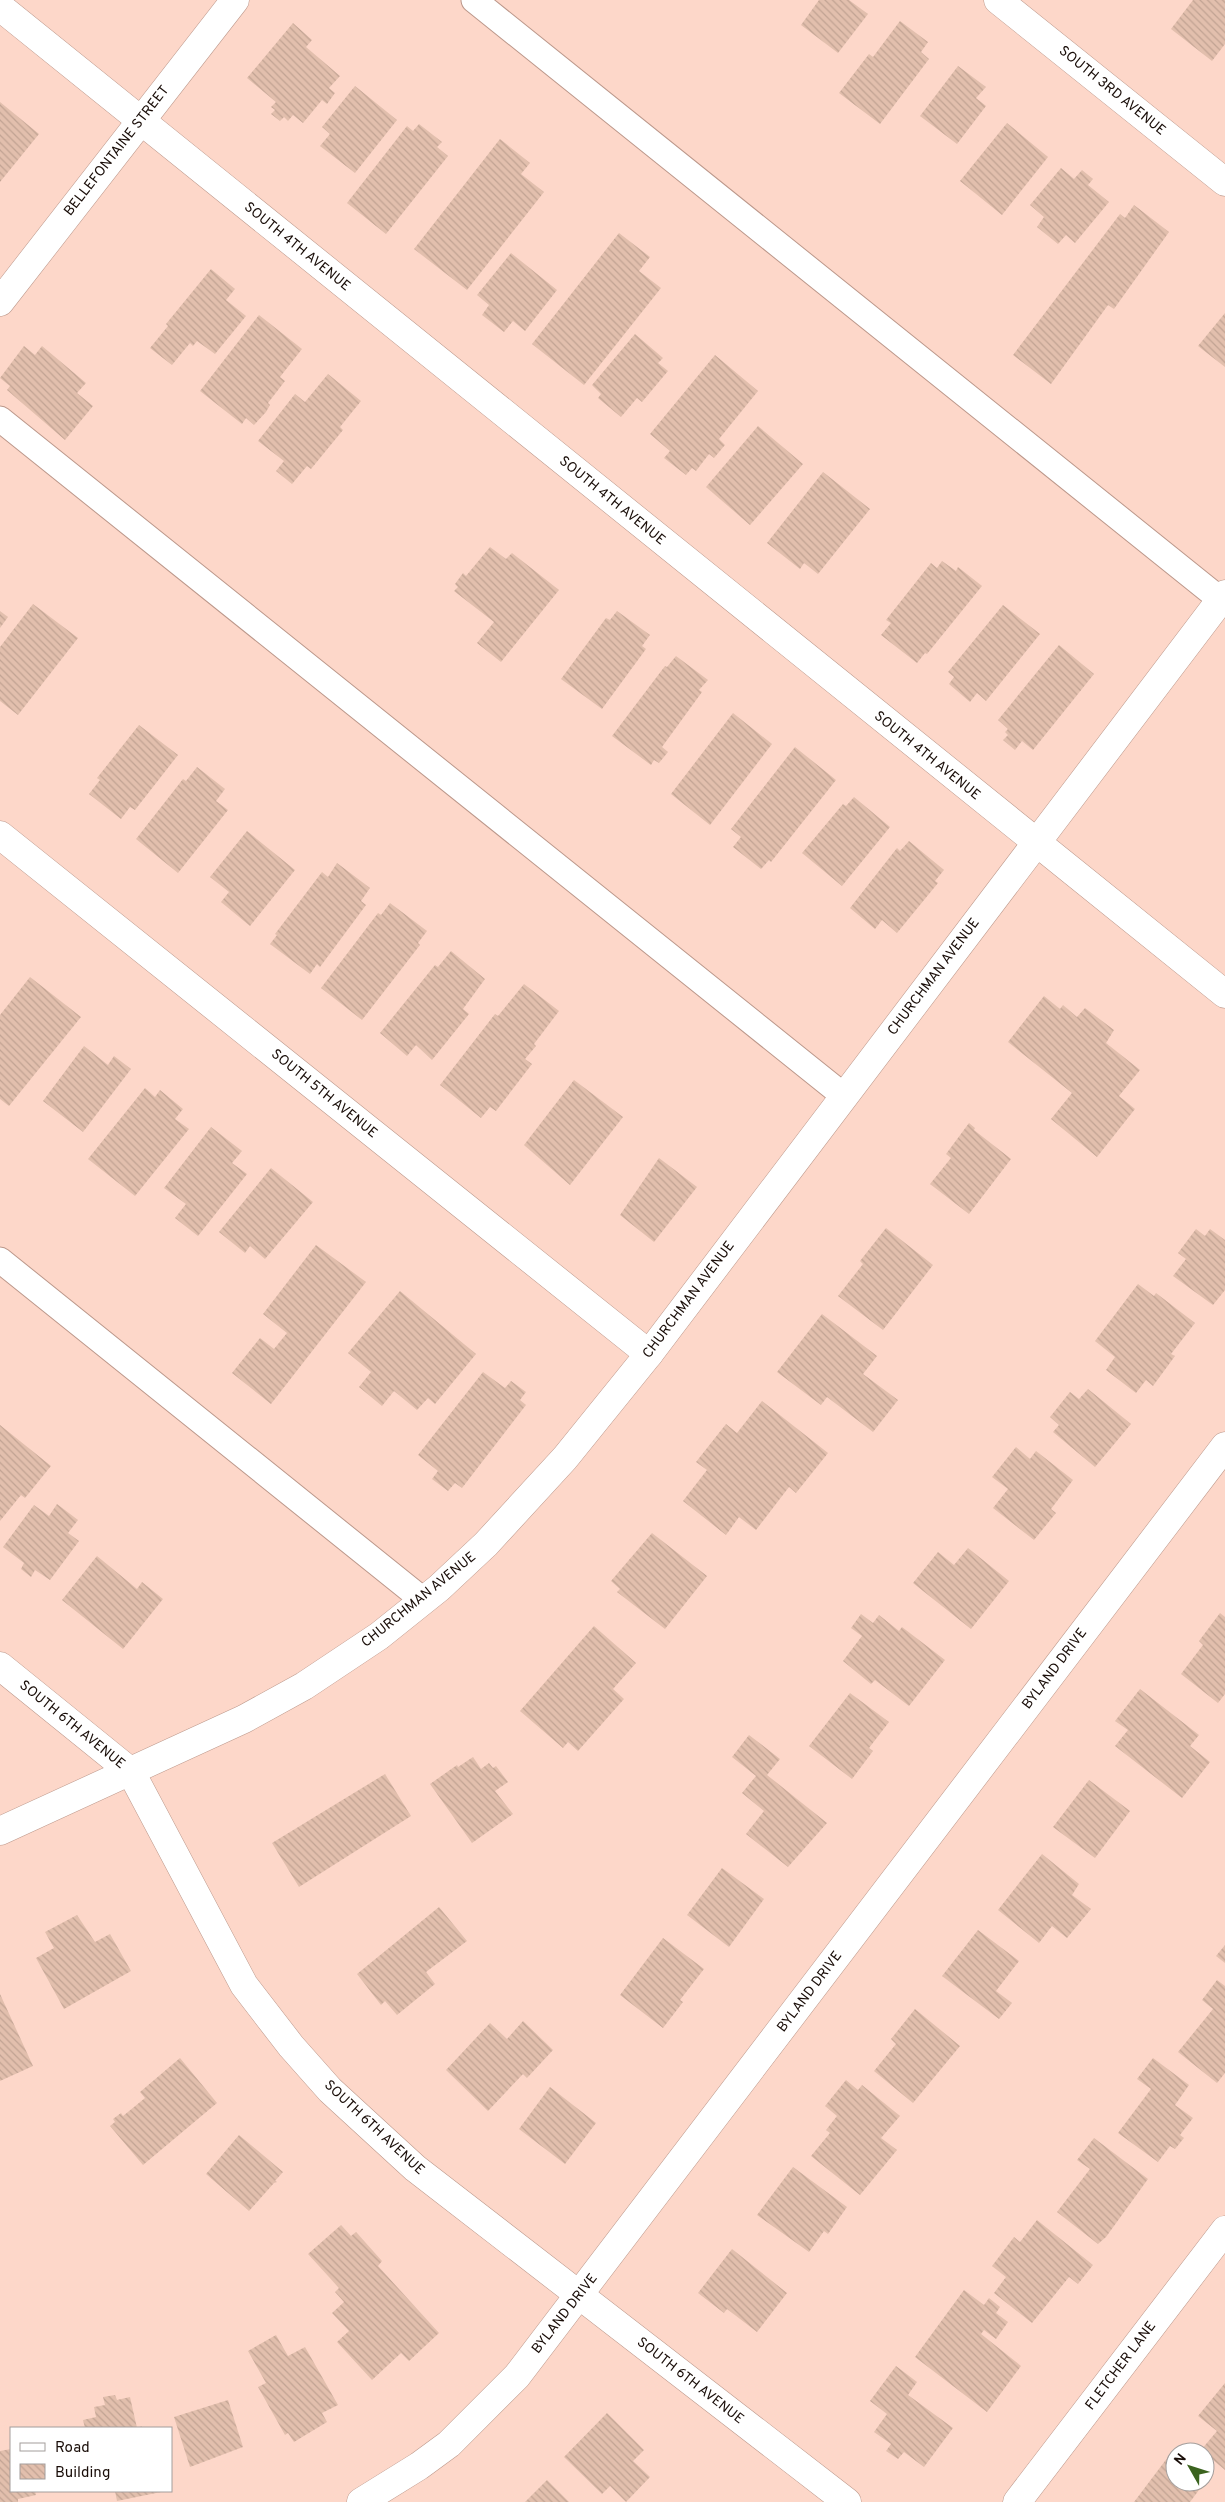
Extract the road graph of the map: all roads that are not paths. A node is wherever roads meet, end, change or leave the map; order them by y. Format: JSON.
{"nodes":[{"id":1,"x":235,"y":0,"type":"edge"},
{"id":2,"x":474,"y":0,"type":"edge"},
{"id":3,"x":998,"y":0,"type":"edge"},
{"id":4,"x":0,"y":7,"type":"edge"},
{"id":5,"x":140,"y":120,"type":"junction"},
{"id":6,"x":1225,"y":182,"type":"edge"},
{"id":7,"x":0,"y":302,"type":"edge"},
{"id":8,"x":0,"y":419,"type":"edge"},
{"id":9,"x":1223,"y":597,"type":"edge"},
{"id":10,"x":0,"y":835,"type":"edge"},
{"id":11,"x":1036,"y":844,"type":"junction"},
{"id":12,"x":1225,"y":994,"type":"edge"},
{"id":13,"x":844,"y":1096,"type":"junction"},
{"id":14,"x":0,"y":1260,"type":"edge"},
{"id":15,"x":648,"y":1354,"type":"junction"},
{"id":16,"x":1225,"y":1446,"type":"edge"},
{"id":17,"x":424,"y":1600,"type":"junction"},
{"id":18,"x":0,"y":1666,"type":"edge"},
{"id":19,"x":130,"y":1772,"type":"junction"},
{"id":20,"x":0,"y":1831,"type":"edge"},
{"id":21,"x":1225,"y":2230,"type":"edge"},
{"id":22,"x":580,"y":2296,"type":"junction"},
{"id":23,"x":360,"y":2502,"type":"edge"},
{"id":24,"x":847,"y":2502,"type":"edge"},
{"id":25,"x":1017,"y":2502,"type":"edge"}],
"edges":[{"from":1,"to":5,"type":"street","name":"BELLEFONTAINE STREET"},
{"from":2,"to":9,"type":"lane"},
{"from":3,"to":6,"type":"street","name":"SOUTH 3RD AVENUE"},
{"from":4,"to":5,"type":"street","name":"SOUTH 4TH AVENUE"},
{"from":5,"to":7,"type":"street","name":"BELLEFONTAINE STREET"},
{"from":5,"to":11,"type":"street","name":"SOUTH 4TH AVENUE"},
{"from":8,"to":13,"type":"lane"},
{"from":9,"to":11,"type":"street","name":"CHURCHMAN AVENUE"},
{"from":10,"to":15,"type":"street","name":"SOUTH 5TH AVENUE"},
{"from":11,"to":12,"type":"street","name":"SOUTH 4TH AVENUE"},
{"from":11,"to":13,"type":"street","name":"CHURCHMAN AVENUE"},
{"from":13,"to":15,"type":"street","name":"CHURCHMAN AVENUE"},
{"from":14,"to":17,"type":"lane"},
{"from":15,"to":17,"type":"street","name":"CHURCHMAN AVENUE"},
{"from":16,"to":22,"type":"street","name":"BYLAND DRIVE"},
{"from":17,"to":19,"type":"street","name":"CHURCHMAN AVENUE"},
{"from":18,"to":19,"type":"street","name":"SOUTH 6TH AVENUE"},
{"from":19,"to":20,"type":"street","name":"CHURCHMAN AVENUE"},
{"from":19,"to":22,"type":"street","name":"SOUTH 6TH AVENUE"},
{"from":21,"to":25,"type":"street","name":"FLETCHER LANE"},
{"from":22,"to":23,"type":"street","name":"BYLAND DRIVE"},
{"from":22,"to":24,"type":"street","name":"SOUTH 6TH AVENUE"}]}
